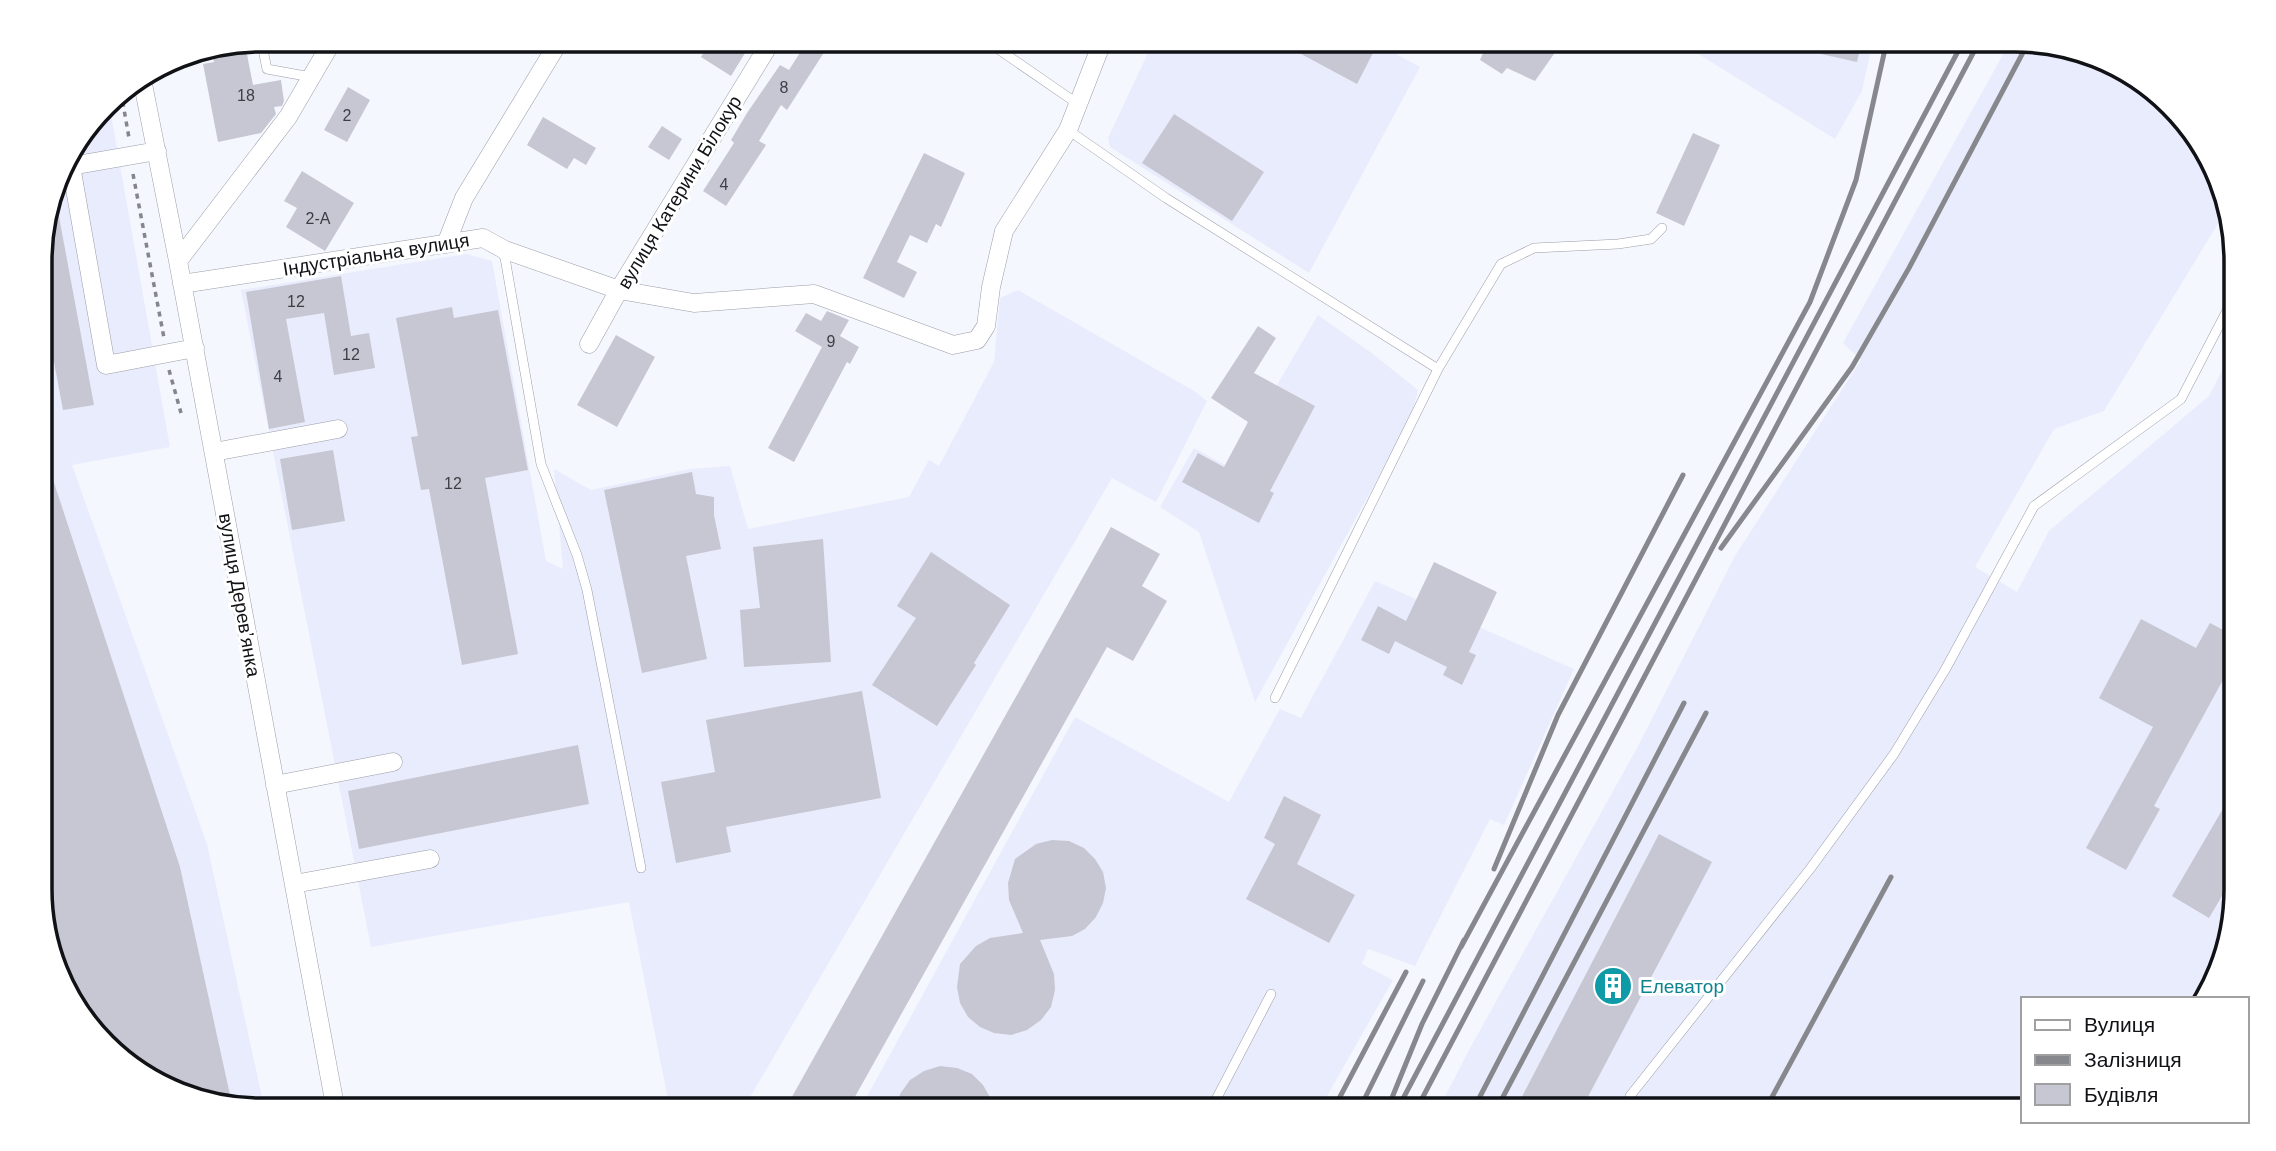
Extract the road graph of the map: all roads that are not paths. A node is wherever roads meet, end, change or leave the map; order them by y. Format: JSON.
{"nodes":[{"id":1,"x":263,"y":52,"type":"edge"},
{"id":2,"x":326,"y":52,"type":"edge"},
{"id":3,"x":554,"y":52,"type":"edge"},
{"id":4,"x":765,"y":52,"type":"edge"},
{"id":5,"x":1002,"y":52,"type":"edge"},
{"id":6,"x":1098,"y":52,"type":"edge"},
{"id":7,"x":311,"y":77,"type":"junction"},
{"id":8,"x":144,"y":89,"type":"edge"},
{"id":9,"x":1078,"y":104,"type":"junction"},
{"id":10,"x":1068,"y":130,"type":"junction"},
{"id":11,"x":157,"y":151,"type":"junction"},
{"id":12,"x":76,"y":165,"type":"edge"},
{"id":13,"x":72,"y":173,"type":"edge"},
{"id":14,"x":1662,"y":228,"type":"dead end"},
{"id":15,"x":446,"y":244,"type":"junction"},
{"id":16,"x":497,"y":246,"type":"junction"},
{"id":17,"x":178,"y":261,"type":"junction"},
{"id":18,"x":182,"y":284,"type":"junction"},
{"id":19,"x":619,"y":290,"type":"junction"},
{"id":20,"x":2224,"y":317,"type":"edge"},
{"id":21,"x":589,"y":344,"type":"dead end"},
{"id":22,"x":195,"y":348,"type":"junction"},
{"id":23,"x":1438,"y":369,"type":"junction"},
{"id":24,"x":338,"y":429,"type":"dead end"},
{"id":25,"x":214,"y":452,"type":"junction"},
{"id":26,"x":1275,"y":698,"type":"dead end"},
{"id":27,"x":393,"y":762,"type":"dead end"},
{"id":28,"x":275,"y":785,"type":"junction"},
{"id":29,"x":430,"y":859,"type":"dead end"},
{"id":30,"x":641,"y":868,"type":"dead end"},
{"id":31,"x":294,"y":884,"type":"junction"},
{"id":32,"x":1271,"y":994,"type":"dead end"},
{"id":33,"x":1630,"y":1097,"type":"dead end"},
{"id":34,"x":334,"y":1098,"type":"edge"},
{"id":35,"x":1217,"y":1098,"type":"edge"}],
"edges":[{"from":1,"to":7,"type":"lane"},
{"from":2,"to":7,"type":"street"},
{"from":3,"to":15,"type":"street"},
{"from":4,"to":19,"type":"street","name":"вулиця Катерини Білокур"},
{"from":5,"to":9,"type":"lane"},
{"from":6,"to":9,"type":"street","name":"Індустріальна вулиця"},
{"from":7,"to":17,"type":"street"},
{"from":8,"to":11,"type":"street","name":"вулиця Деревʼянка"},
{"from":9,"to":10,"type":"street","name":"Індустріальна вулиця"},
{"from":10,"to":19,"type":"street","name":"Індустріальна вулиця"},
{"from":10,"to":23,"type":"lane"},
{"from":11,"to":12,"type":"street"},
{"from":11,"to":17,"type":"street","name":"вулиця Деревʼянка"},
{"from":13,"to":22,"type":"street"},
{"from":14,"to":23,"type":"lane"},
{"from":15,"to":16,"type":"street","name":"Індустріальна вулиця"},
{"from":15,"to":18,"type":"street","name":"Індустріальна вулиця"},
{"from":16,"to":19,"type":"street","name":"Індустріальна вулиця"},
{"from":16,"to":30,"type":"lane"},
{"from":17,"to":18,"type":"street","name":"вулиця Деревʼянка"},
{"from":18,"to":22,"type":"street","name":"вулиця Деревʼянка"},
{"from":19,"to":21,"type":"street","name":"вулиця Катерини Білокур"},
{"from":20,"to":33,"type":"lane"},
{"from":22,"to":25,"type":"street","name":"вулиця Деревʼянка"},
{"from":23,"to":26,"type":"lane"},
{"from":24,"to":25,"type":"street"},
{"from":25,"to":28,"type":"street","name":"вулиця Деревʼянка"},
{"from":27,"to":28,"type":"street"},
{"from":28,"to":31,"type":"street","name":"вулиця Деревʼянка"},
{"from":29,"to":31,"type":"street"},
{"from":31,"to":34,"type":"street","name":"вулиця Деревʼянка"},
{"from":32,"to":35,"type":"lane"}]}
